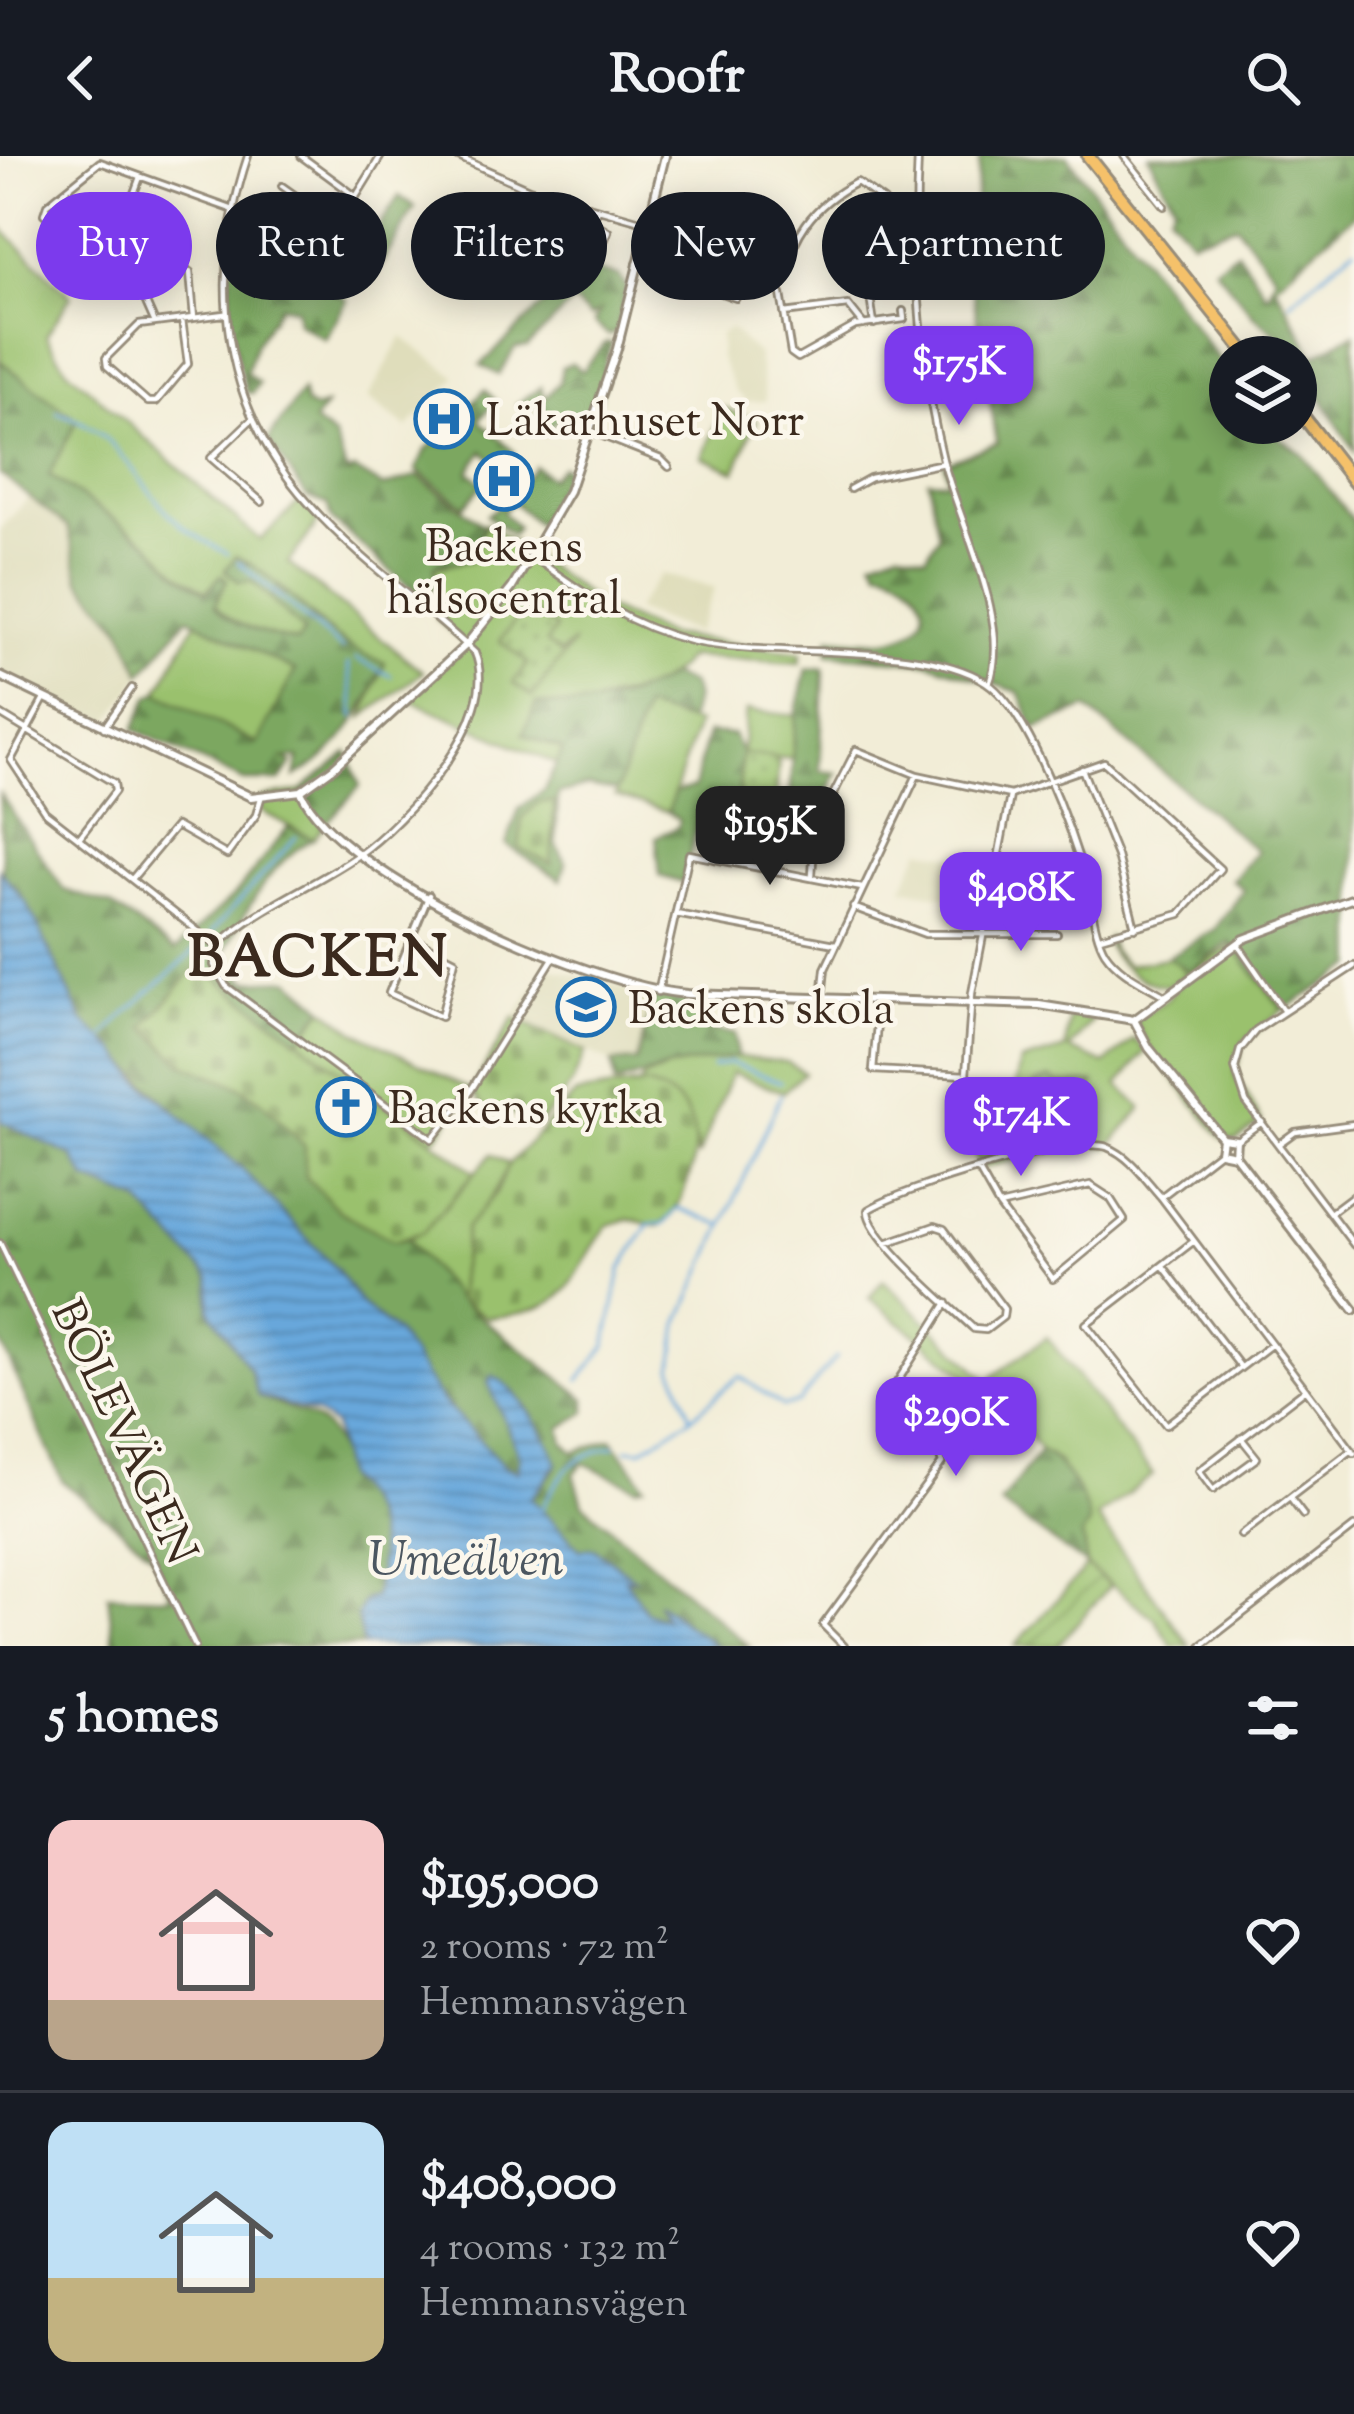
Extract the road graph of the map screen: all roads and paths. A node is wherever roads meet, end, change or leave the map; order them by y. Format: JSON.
{"nodes":[{"id":1,"x":248,"y":156,"type":"edge"},
{"id":2,"x":301,"y":156,"type":"edge"},
{"id":3,"x":381,"y":156,"type":"edge"},
{"id":4,"x":456,"y":156,"type":"edge"},
{"id":5,"x":665,"y":156,"type":"edge"},
{"id":6,"x":918,"y":156,"type":"edge"},
{"id":7,"x":1092,"y":156,"type":"edge"},
{"id":8,"x":1124,"y":156,"type":"edge"},
{"id":9,"x":140,"y":177,"type":"junction"},
{"id":10,"x":282,"y":187,"type":"dead end"},
{"id":11,"x":236,"y":192,"type":"edge"},
{"id":12,"x":289,"y":192,"type":"edge"},
{"id":13,"x":350,"y":192,"type":"edge"},
{"id":14,"x":356,"y":192,"type":"edge"},
{"id":15,"x":542,"y":192,"type":"edge"},
{"id":16,"x":654,"y":192,"type":"edge"},
{"id":17,"x":840,"y":192,"type":"edge"},
{"id":18,"x":871,"y":192,"type":"edge"},
{"id":19,"x":216,"y":204,"type":"edge"},
{"id":20,"x":822,"y":205,"type":"edge"},
{"id":21,"x":1164,"y":206,"type":"dead end"},
{"id":22,"x":593,"y":222,"type":"joint"},
{"id":23,"x":631,"y":287,"type":"edge"},
{"id":24,"x":192,"y":295,"type":"edge"},
{"id":25,"x":145,"y":300,"type":"edge"},
{"id":26,"x":225,"y":300,"type":"edge"},
{"id":27,"x":871,"y":300,"type":"edge"},
{"id":28,"x":903,"y":311,"type":"dead end"},
{"id":29,"x":784,"y":313,"type":"junction"},
{"id":30,"x":224,"y":314,"type":"junction"},
{"id":31,"x":194,"y":318,"type":"junction"},
{"id":32,"x":182,"y":320,"type":"junction"},
{"id":33,"x":155,"y":323,"type":"junction"},
{"id":34,"x":874,"y":323,"type":"junction"},
{"id":35,"x":863,"y":325,"type":"junction"},
{"id":36,"x":1235,"y":336,"type":"edge"},
{"id":37,"x":253,"y":419,"type":"junction"},
{"id":38,"x":593,"y":432,"type":"junction"},
{"id":39,"x":1317,"y":434,"type":"edge"},
{"id":40,"x":1316,"y":444,"type":"edge"},
{"id":41,"x":944,"y":463,"type":"junction"},
{"id":42,"x":669,"y":467,"type":"dead end"},
{"id":43,"x":1354,"y":482,"type":"edge"},
{"id":44,"x":850,"y":490,"type":"dead end"},
{"id":45,"x":1354,"y":492,"type":"edge"},
{"id":46,"x":262,"y":502,"type":"dead end"},
{"id":47,"x":532,"y":556,"type":"junction"},
{"id":48,"x":466,"y":645,"type":"junction"},
{"id":49,"x":0,"y":676,"type":"edge"},
{"id":50,"x":989,"y":684,"type":"junction"},
{"id":51,"x":132,"y":688,"type":"dead end"},
{"id":52,"x":44,"y":699,"type":"junction"},
{"id":53,"x":0,"y":714,"type":"edge"},
{"id":54,"x":104,"y":728,"type":"junction"},
{"id":55,"x":26,"y":730,"type":"junction"},
{"id":56,"x":1082,"y":769,"type":"junction"},
{"id":57,"x":917,"y":775,"type":"junction"},
{"id":58,"x":1047,"y":782,"type":"junction"},
{"id":59,"x":301,"y":791,"type":"junction"},
{"id":60,"x":1010,"y":795,"type":"junction"},
{"id":61,"x":261,"y":798,"type":"junction"},
{"id":62,"x":79,"y":838,"type":"junction"},
{"id":63,"x":360,"y":854,"type":"junction"},
{"id":64,"x":812,"y":875,"type":"junction"},
{"id":65,"x":132,"y":879,"type":"junction"},
{"id":66,"x":862,"y":888,"type":"junction"},
{"id":67,"x":429,"y":895,"type":"junction"},
{"id":68,"x":1354,"y":898,"type":"edge"},
{"id":69,"x":854,"y":907,"type":"junction"},
{"id":70,"x":676,"y":914,"type":"junction"},
{"id":71,"x":1136,"y":928,"type":"junction"},
{"id":72,"x":984,"y":934,"type":"junction"},
{"id":73,"x":1057,"y":934,"type":"dead end"},
{"id":74,"x":1100,"y":937,"type":"junction"},
{"id":75,"x":412,"y":938,"type":"junction"},
{"id":76,"x":1237,"y":943,"type":"junction"},
{"id":77,"x":836,"y":944,"type":"junction"},
{"id":78,"x":217,"y":946,"type":"junction"},
{"id":79,"x":552,"y":960,"type":"junction"},
{"id":80,"x":1354,"y":966,"type":"edge"},
{"id":81,"x":658,"y":992,"type":"junction"},
{"id":82,"x":822,"y":998,"type":"junction"},
{"id":83,"x":1168,"y":998,"type":"junction"},
{"id":84,"x":879,"y":1001,"type":"junction"},
{"id":85,"x":971,"y":1003,"type":"junction"},
{"id":86,"x":1283,"y":1010,"type":"junction"},
{"id":87,"x":1134,"y":1020,"type":"junction"},
{"id":88,"x":1262,"y":1122,"type":"junction"},
{"id":89,"x":1354,"y":1124,"type":"edge"},
{"id":90,"x":1222,"y":1138,"type":"junction"},
{"id":91,"x":1237,"y":1140,"type":"junction"},
{"id":92,"x":1279,"y":1144,"type":"junction"},
{"id":93,"x":1220,"y":1152,"type":"junction"},
{"id":94,"x":1234,"y":1155,"type":"junction"},
{"id":95,"x":978,"y":1169,"type":"junction"},
{"id":96,"x":1354,"y":1195,"type":"edge"},
{"id":97,"x":1161,"y":1197,"type":"junction"},
{"id":98,"x":999,"y":1207,"type":"junction"},
{"id":99,"x":1330,"y":1213,"type":"junction"},
{"id":100,"x":1194,"y":1241,"type":"junction"},
{"id":101,"x":0,"y":1243,"type":"edge"},
{"id":102,"x":886,"y":1243,"type":"junction"},
{"id":103,"x":1354,"y":1245,"type":"edge"},
{"id":104,"x":1163,"y":1266,"type":"junction"},
{"id":105,"x":947,"y":1303,"type":"junction"},
{"id":106,"x":1354,"y":1310,"type":"edge"},
{"id":107,"x":1272,"y":1344,"type":"junction"},
{"id":108,"x":1241,"y":1368,"type":"junction"},
{"id":109,"x":1306,"y":1389,"type":"junction"},
{"id":110,"x":1241,"y":1438,"type":"junction"},
{"id":111,"x":1353,"y":1452,"type":"edge"},
{"id":112,"x":1290,"y":1498,"type":"junction"},
{"id":113,"x":1303,"y":1515,"type":"dead end"},
{"id":114,"x":1354,"y":1527,"type":"edge"},
{"id":115,"x":1241,"y":1535,"type":"dead end"},
{"id":116,"x":195,"y":1646,"type":"edge"},
{"id":117,"x":844,"y":1646,"type":"edge"},
{"id":118,"x":1201,"y":1646,"type":"edge"}],
"edges":[{"from":1,"to":11,"type":"street"},
{"from":2,"to":13,"type":"street"},
{"from":3,"to":14,"type":"street"},
{"from":4,"to":15,"type":"street"},
{"from":5,"to":16,"type":"street"},
{"from":6,"to":41,"type":"street"},
{"from":7,"to":36,"type":"highway"},
{"from":8,"to":21,"type":"street"},
{"from":9,"to":9,"type":"street"},
{"from":9,"to":19,"type":"street"},
{"from":10,"to":12,"type":"street"},
{"from":17,"to":18,"type":"street"},
{"from":20,"to":29,"type":"street"},
{"from":22,"to":22,"type":"street"},
{"from":23,"to":38,"type":"street"},
{"from":24,"to":31,"type":"street"},
{"from":25,"to":33,"type":"street"},
{"from":26,"to":30,"type":"street"},
{"from":27,"to":34,"type":"street"},
{"from":28,"to":34,"type":"street"},
{"from":29,"to":35,"type":"street"},
{"from":29,"to":35,"type":"street"},
{"from":30,"to":31,"type":"street"},
{"from":30,"to":37,"type":"street"},
{"from":31,"to":32,"type":"street"},
{"from":32,"to":33,"type":"street"},
{"from":32,"to":33,"type":"street"},
{"from":34,"to":35,"type":"street"},
{"from":37,"to":46,"type":"street"},
{"from":37,"to":48,"type":"street"},
{"from":38,"to":42,"type":"street"},
{"from":38,"to":47,"type":"street"},
{"from":39,"to":43,"type":"highway"},
{"from":40,"to":45,"type":"highway"},
{"from":41,"to":44,"type":"street"},
{"from":41,"to":50,"type":"street"},
{"from":47,"to":48,"type":"street"},
{"from":47,"to":50,"type":"street"},
{"from":48,"to":59,"type":"street"},
{"from":48,"to":63,"type":"street"},
{"from":49,"to":52,"type":"street"},
{"from":50,"to":58,"type":"street"},
{"from":51,"to":54,"type":"street"},
{"from":52,"to":54,"type":"street"},
{"from":52,"to":55,"type":"street"},
{"from":53,"to":55,"type":"street"},
{"from":54,"to":61,"type":"street"},
{"from":55,"to":62,"type":"street"},
{"from":55,"to":62,"type":"street"},
{"from":56,"to":58,"type":"street"},
{"from":56,"to":71,"type":"street"},
{"from":56,"to":71,"type":"street"},
{"from":57,"to":60,"type":"street"},
{"from":57,"to":64,"type":"street"},
{"from":57,"to":66,"type":"street"},
{"from":58,"to":60,"type":"street"},
{"from":58,"to":74,"type":"street"},
{"from":59,"to":61,"type":"street"},
{"from":59,"to":63,"type":"street"},
{"from":60,"to":72,"type":"street"},
{"from":61,"to":65,"type":"street"},
{"from":62,"to":65,"type":"street"},
{"from":63,"to":67,"type":"street"},
{"from":63,"to":78,"type":"street"},
{"from":64,"to":66,"type":"street"},
{"from":64,"to":70,"type":"street"},
{"from":65,"to":78,"type":"street"},
{"from":66,"to":69,"type":"street"},
{"from":67,"to":75,"type":"street"},
{"from":67,"to":79,"type":"street"},
{"from":68,"to":76,"type":"street"},
{"from":69,"to":72,"type":"street"},
{"from":69,"to":77,"type":"street"},
{"from":70,"to":77,"type":"street"},
{"from":70,"to":81,"type":"street"},
{"from":71,"to":74,"type":"street"},
{"from":72,"to":73,"type":"street"},
{"from":72,"to":85,"type":"street"},
{"from":74,"to":83,"type":"street"},
{"from":75,"to":75,"type":"street"},
{"from":76,"to":83,"type":"street"},
{"from":76,"to":86,"type":"street"},
{"from":77,"to":82,"type":"street"},
{"from":78,"to":79,"type":"street"},
{"from":79,"to":81,"type":"street"},
{"from":80,"to":86,"type":"street"},
{"from":81,"to":82,"type":"street"},
{"from":82,"to":84,"type":"street"},
{"from":83,"to":87,"type":"street"},
{"from":84,"to":85,"type":"street"},
{"from":84,"to":85,"type":"street"},
{"from":85,"to":87,"type":"street"},
{"from":86,"to":88,"type":"street"},
{"from":87,"to":90,"type":"street"},
{"from":88,"to":91,"type":"street"},
{"from":88,"to":92,"type":"street"},
{"from":89,"to":92,"type":"street"},
{"from":90,"to":91,"type":"street"},
{"from":90,"to":93,"type":"street"},
{"from":91,"to":94,"type":"street"},
{"from":92,"to":99,"type":"street"},
{"from":93,"to":94,"type":"street"},
{"from":93,"to":97,"type":"street"},
{"from":94,"to":106,"type":"street"},
{"from":95,"to":97,"type":"street"},
{"from":95,"to":98,"type":"street"},
{"from":95,"to":102,"type":"street"},
{"from":96,"to":99,"type":"street"},
{"from":97,"to":100,"type":"street"},
{"from":98,"to":98,"type":"street"},
{"from":99,"to":103,"type":"street"},
{"from":100,"to":104,"type":"street"},
{"from":100,"to":107,"type":"street"},
{"from":101,"to":116,"type":"street","name":"BÖLEVÄGEN"},
{"from":102,"to":105,"type":"street"},
{"from":102,"to":105,"type":"street"},
{"from":104,"to":108,"type":"street"},
{"from":104,"to":108,"type":"street"},
{"from":105,"to":117,"type":"street"},
{"from":107,"to":108,"type":"street"},
{"from":107,"to":109,"type":"street"},
{"from":109,"to":110,"type":"street"},
{"from":109,"to":111,"type":"street"},
{"from":110,"to":110,"type":"street"},
{"from":111,"to":112,"type":"street"},
{"from":112,"to":113,"type":"street"},
{"from":112,"to":115,"type":"street"},
{"from":114,"to":118,"type":"street"}]}
